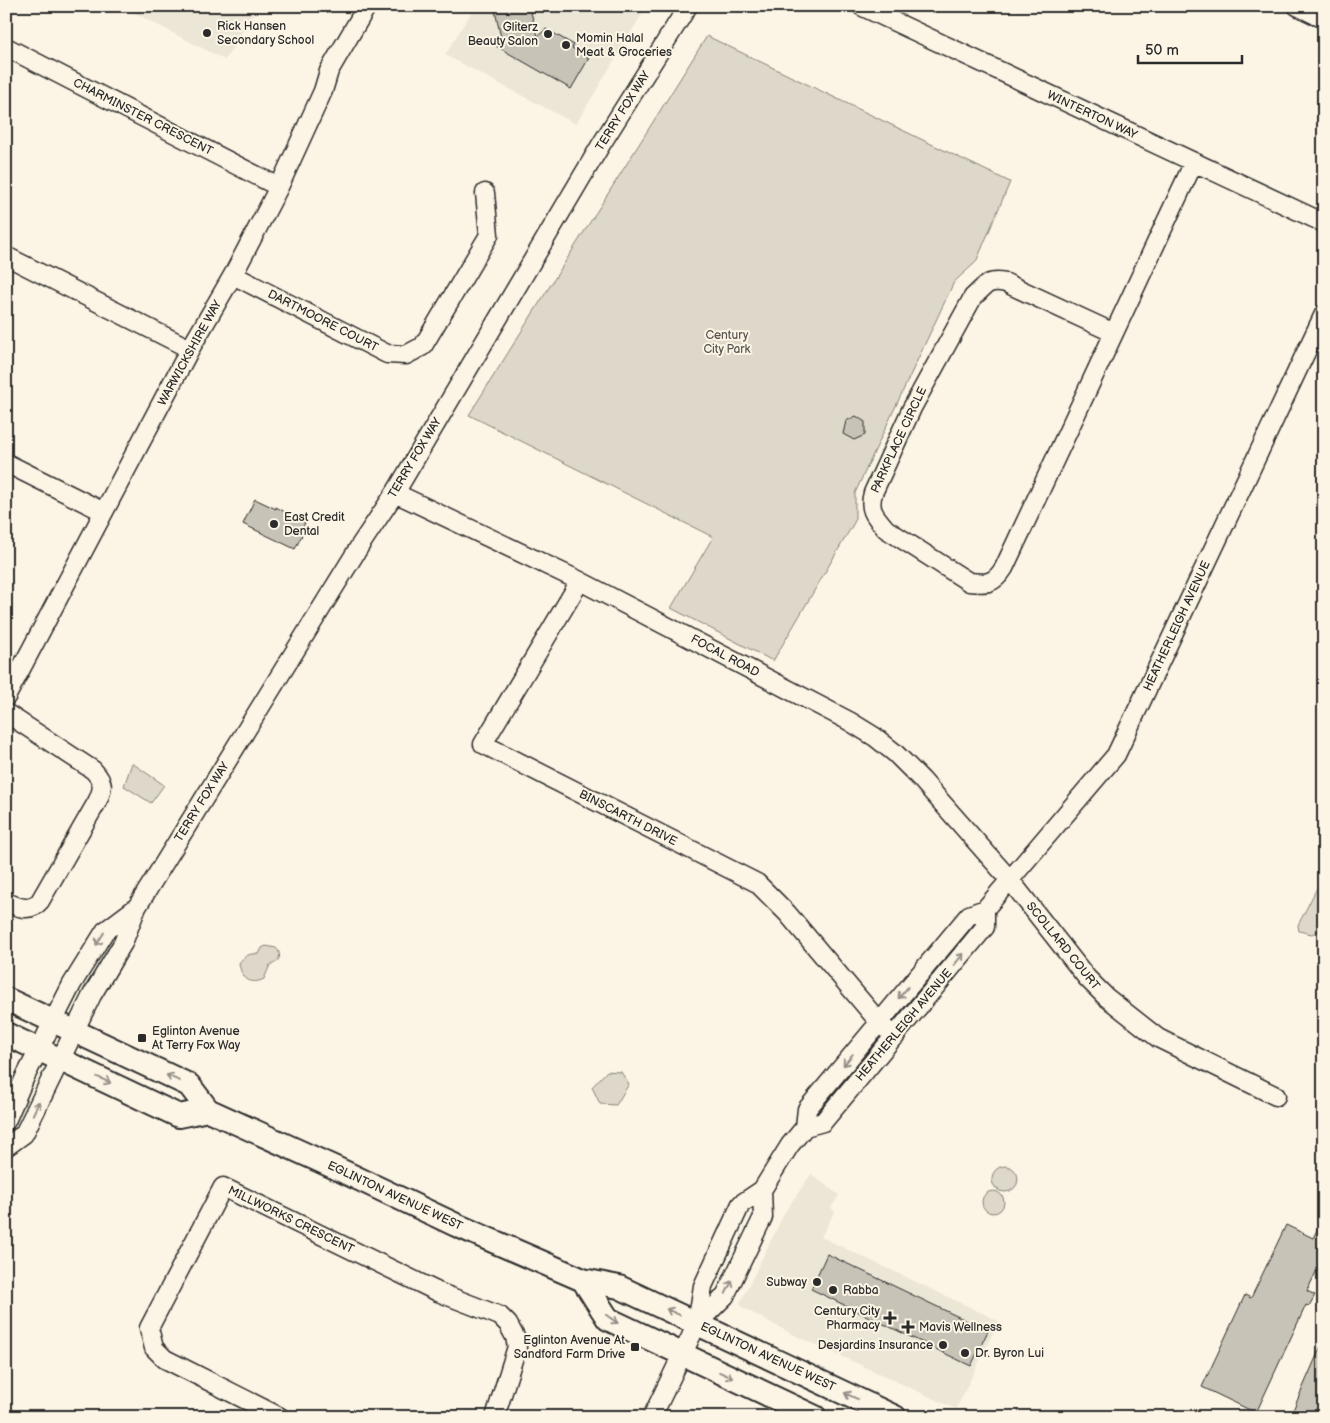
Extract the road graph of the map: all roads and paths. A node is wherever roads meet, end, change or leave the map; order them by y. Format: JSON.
{"nodes":[{"id":1,"x":367,"y":6,"type":"edge"},
{"id":2,"x":688,"y":6,"type":"edge"},
{"id":3,"x":861,"y":6,"type":"edge"},
{"id":4,"x":1297,"y":6,"type":"edge"},
{"id":5,"x":1324,"y":18,"type":"edge"},
{"id":6,"x":6,"y":47,"type":"edge"},
{"id":7,"x":1194,"y":162,"type":"junction"},
{"id":8,"x":279,"y":187,"type":"junction"},
{"id":9,"x":485,"y":193,"type":"dead end"},
{"id":10,"x":1324,"y":223,"type":"edge"},
{"id":11,"x":6,"y":256,"type":"edge"},
{"id":12,"x":233,"y":275,"type":"junction"},
{"id":13,"x":1324,"y":314,"type":"edge"},
{"id":14,"x":1114,"y":333,"type":"junction"},
{"id":15,"x":190,"y":349,"type":"junction"},
{"id":16,"x":6,"y":464,"type":"edge"},
{"id":17,"x":395,"y":493,"type":"junction"},
{"id":18,"x":104,"y":512,"type":"junction"},
{"id":19,"x":580,"y":581,"type":"junction"},
{"id":20,"x":6,"y":697,"type":"edge"},
{"id":21,"x":6,"y":713,"type":"edge"},
{"id":22,"x":1010,"y":880,"type":"junction"},
{"id":23,"x":6,"y":902,"type":"edge"},
{"id":24,"x":137,"y":907,"type":"junction"},
{"id":25,"x":985,"y":910,"type":"junction"},
{"id":26,"x":6,"y":1000,"type":"edge"},
{"id":27,"x":53,"y":1022,"type":"junction"},
{"id":28,"x":879,"y":1022,"type":"junction"},
{"id":29,"x":74,"y":1031,"type":"junction"},
{"id":30,"x":6,"y":1034,"type":"edge"},
{"id":31,"x":895,"y":1037,"type":"junction"},
{"id":32,"x":39,"y":1049,"type":"junction"},
{"id":33,"x":60,"y":1059,"type":"junction"},
{"id":34,"x":1276,"y":1096,"type":"dead end"},
{"id":35,"x":208,"y":1110,"type":"junction"},
{"id":36,"x":6,"y":1121,"type":"edge"},
{"id":37,"x":805,"y":1126,"type":"junction"},
{"id":38,"x":7,"y":1144,"type":"edge"},
{"id":39,"x":762,"y":1190,"type":"junction"},
{"id":40,"x":583,"y":1280,"type":"junction"},
{"id":41,"x":697,"y":1324,"type":"junction"},
{"id":42,"x":682,"y":1354,"type":"junction"},
{"id":43,"x":280,"y":1417,"type":"edge"},
{"id":44,"x":495,"y":1417,"type":"edge"},
{"id":45,"x":652,"y":1417,"type":"edge"},
{"id":46,"x":815,"y":1417,"type":"edge"},
{"id":47,"x":896,"y":1417,"type":"edge"}],
"edges":[{"from":1,"to":8,"type":"street","name":"WARWICKSHIRE WAY"},
{"from":2,"to":17,"type":"street","name":"TERRY FOX WAY"},
{"from":3,"to":7,"type":"street","name":"WINTERTON WAY"},
{"from":4,"to":5,"type":"street"},
{"from":6,"to":8,"type":"street","name":"CHARMINSTER CRESCENT"},
{"from":7,"to":10,"type":"street","name":"WINTERTON WAY"},
{"from":7,"to":14,"type":"street","name":"PARKPLACE CIRCLE"},
{"from":8,"to":12,"type":"street","name":"WARWICKSHIRE WAY"},
{"from":9,"to":12,"type":"street","name":"DARTMOORE COURT"},
{"from":11,"to":15,"type":"street"},
{"from":12,"to":15,"type":"street","name":"WARWICKSHIRE WAY"},
{"from":13,"to":22,"type":"street","name":"HEATHERLEIGH AVENUE"},
{"from":14,"to":14,"type":"street","name":"PARKPLACE CIRCLE"},
{"from":15,"to":18,"type":"street","name":"WARWICKSHIRE WAY"},
{"from":16,"to":18,"type":"street"},
{"from":17,"to":19,"type":"street","name":"FOCAL ROAD"},
{"from":17,"to":24,"type":"street","name":"TERRY FOX WAY"},
{"from":18,"to":20,"type":"street","name":"WARWICKSHIRE WAY"},
{"from":19,"to":22,"type":"street","name":"FOCAL ROAD"},
{"from":19,"to":28,"type":"street","name":"BINSCARTH DRIVE"},
{"from":21,"to":23,"type":"street"},
{"from":22,"to":25,"type":"street","name":"HEATHERLEIGH AVENUE"},
{"from":22,"to":34,"type":"street","name":"SCOLLARD COURT"},
{"from":24,"to":27,"type":"street","name":"TERRY FOX WAY","one_way":true},
{"from":24,"to":29,"type":"street","name":"TERRY FOX WAY"},
{"from":25,"to":28,"type":"street","name":"HEATHERLEIGH AVENUE","one_way":true},
{"from":31,"to":25,"type":"street","name":"HEATHERLEIGH AVENUE","one_way":true},
{"from":26,"to":27,"type":"main road","name":"EGLINTON AVENUE WEST"},
{"from":27,"to":29,"type":"main road","name":"EGLINTON AVENUE WEST"},
{"from":27,"to":32,"type":"street","name":"TERRY FOX WAY"},
{"from":28,"to":31,"type":"street","name":"BINSCARTH DRIVE"},
{"from":28,"to":37,"type":"street","name":"HEATHERLEIGH AVENUE","one_way":true},
{"from":29,"to":33,"type":"street","name":"TERRY FOX WAY"},
{"from":35,"to":29,"type":"main road","name":"EGLINTON AVENUE WEST","one_way":true},
{"from":30,"to":32,"type":"main road"},
{"from":31,"to":37,"type":"street","name":"HEATHERLEIGH AVENUE"},
{"from":32,"to":33,"type":"main road"},
{"from":32,"to":36,"type":"street","name":"TERRY FOX WAY"},
{"from":33,"to":35,"type":"main road","one_way":true},
{"from":38,"to":33,"type":"street","name":"TERRY FOX WAY","one_way":true},
{"from":35,"to":40,"type":"main road","name":"EGLINTON AVENUE WEST"},
{"from":37,"to":39,"type":"street","name":"HEATHERLEIGH AVENUE"},
{"from":41,"to":39,"type":"street","one_way":true},
{"from":39,"to":41,"type":"street","name":"HEATHERLEIGH AVENUE"},
{"from":41,"to":40,"type":"main road","name":"EGLINTON AVENUE WEST","one_way":true},
{"from":40,"to":42,"type":"main road","one_way":true},
{"from":41,"to":42,"type":"street"},
{"from":47,"to":41,"type":"main road","name":"EGLINTON AVENUE WEST","one_way":true},
{"from":42,"to":45,"type":"street"},
{"from":42,"to":46,"type":"main road","one_way":true},
{"from":43,"to":44,"type":"street","name":"MILLWORKS CRESCENT"}]}
